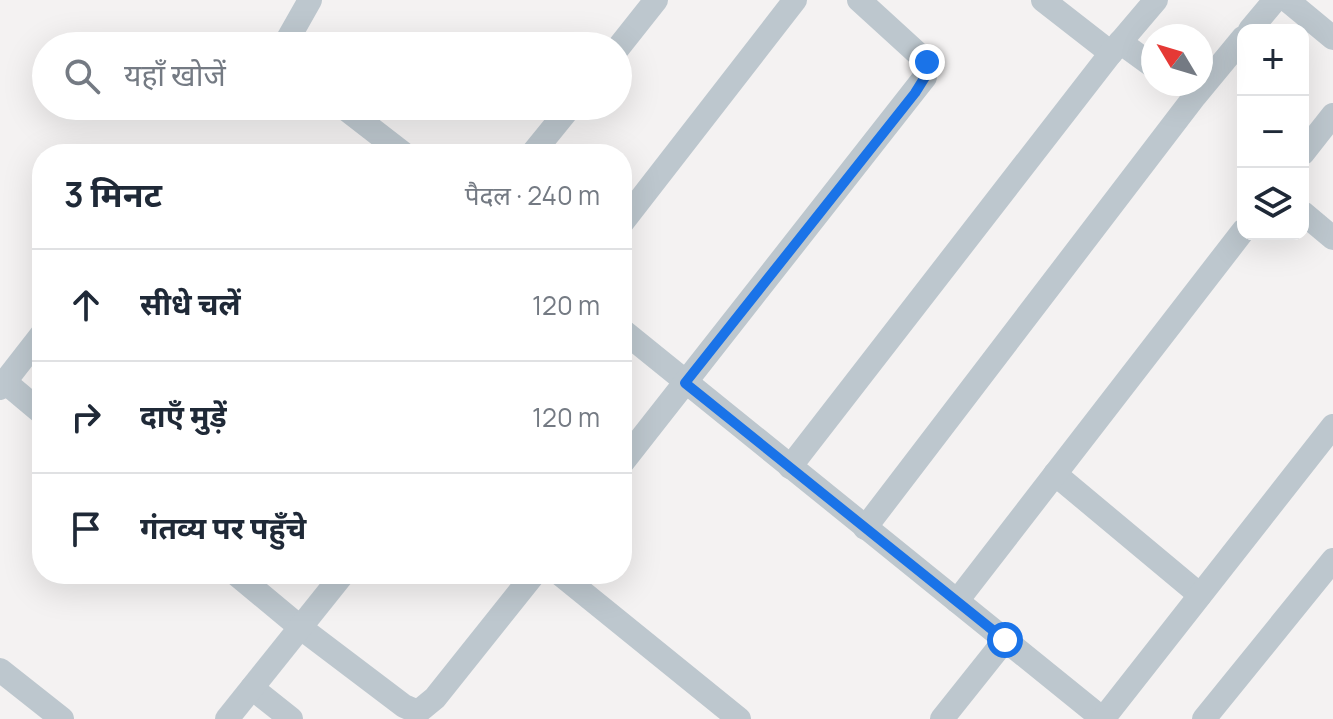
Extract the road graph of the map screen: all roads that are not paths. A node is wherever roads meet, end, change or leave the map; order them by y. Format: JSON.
{"nodes":[{"id":1,"x":656,"y":0,"type":"edge"},
{"id":2,"x":795,"y":0,"type":"edge"},
{"id":3,"x":1043,"y":0,"type":"edge"},
{"id":4,"x":1156,"y":0,"type":"edge"},
{"id":5,"x":1275,"y":0,"type":"edge"},
{"id":6,"x":1287,"y":0,"type":"edge"},
{"id":7,"x":310,"y":1,"type":"edge"},
{"id":8,"x":869,"y":3,"type":"edge"},
{"id":9,"x":1255,"y":24,"type":"edge"},
{"id":10,"x":292,"y":32,"type":"edge"},
{"id":11,"x":631,"y":32,"type":"edge"},
{"id":12,"x":1333,"y":38,"type":"edge"},
{"id":13,"x":1237,"y":43,"type":"edge"},
{"id":14,"x":1116,"y":48,"type":"junction"},
{"id":15,"x":1141,"y":60,"type":"edge"},
{"id":16,"x":1213,"y":65,"type":"edge"},
{"id":17,"x":1182,"y":96,"type":"edge"},
{"id":18,"x":1333,"y":115,"type":"edge"},
{"id":19,"x":360,"y":120,"type":"edge"},
{"id":20,"x":560,"y":120,"type":"edge"},
{"id":21,"x":391,"y":144,"type":"edge"},
{"id":22,"x":540,"y":144,"type":"edge"},
{"id":23,"x":1309,"y":145,"type":"edge"},
{"id":24,"x":632,"y":210,"type":"edge"},
{"id":25,"x":1309,"y":218,"type":"edge"},
{"id":26,"x":1333,"y":238,"type":"edge"},
{"id":27,"x":1237,"y":239,"type":"edge"},
{"id":28,"x":632,"y":338,"type":"edge"},
{"id":29,"x":32,"y":347,"type":"edge"},
{"id":30,"x":685,"y":383,"type":"junction"},
{"id":31,"x":2,"y":385,"type":"edge"},
{"id":32,"x":32,"y":406,"type":"edge"},
{"id":33,"x":1333,"y":426,"type":"edge"},
{"id":34,"x":632,"y":450,"type":"edge"},
{"id":35,"x":790,"y":467,"type":"junction"},
{"id":36,"x":1055,"y":474,"type":"junction"},
{"id":37,"x":865,"y":528,"type":"junction"},
{"id":38,"x":1333,"y":560,"type":"edge"},
{"id":39,"x":248,"y":584,"type":"edge"},
{"id":40,"x":335,"y":584,"type":"edge"},
{"id":41,"x":526,"y":584,"type":"edge"},
{"id":42,"x":572,"y":584,"type":"edge"},
{"id":43,"x":1200,"y":595,"type":"junction"},
{"id":44,"x":957,"y":601,"type":"junction"},
{"id":45,"x":301,"y":628,"type":"junction"},
{"id":46,"x":1005,"y":640,"type":"junction"},
{"id":47,"x":0,"y":670,"type":"edge"},
{"id":48,"x":252,"y":688,"type":"junction"},
{"id":49,"x":62,"y":719,"type":"edge"},
{"id":50,"x":227,"y":719,"type":"edge"},
{"id":51,"x":291,"y":719,"type":"edge"},
{"id":52,"x":739,"y":719,"type":"edge"},
{"id":53,"x":942,"y":719,"type":"edge"},
{"id":54,"x":1103,"y":719,"type":"edge"},
{"id":55,"x":1204,"y":719,"type":"edge"}],
"edges":[{"from":1,"to":11,"type":"street"},
{"from":2,"to":24,"type":"street"},
{"from":3,"to":14,"type":"street"},
{"from":4,"to":14,"type":"street"},
{"from":5,"to":9,"type":"street"},
{"from":6,"to":12,"type":"street"},
{"from":7,"to":10,"type":"street"},
{"from":8,"to":30,"type":"street"},
{"from":13,"to":16,"type":"street"},
{"from":14,"to":15,"type":"street"},
{"from":14,"to":35,"type":"street"},
{"from":17,"to":37,"type":"street"},
{"from":18,"to":23,"type":"street"},
{"from":19,"to":21,"type":"street"},
{"from":20,"to":22,"type":"street"},
{"from":25,"to":26,"type":"street"},
{"from":27,"to":36,"type":"street"},
{"from":28,"to":30,"type":"street"},
{"from":29,"to":31,"type":"street"},
{"from":30,"to":34,"type":"street"},
{"from":30,"to":35,"type":"street"},
{"from":31,"to":32,"type":"street"},
{"from":33,"to":43,"type":"street"},
{"from":35,"to":37,"type":"street"},
{"from":36,"to":43,"type":"street"},
{"from":36,"to":44,"type":"street"},
{"from":37,"to":44,"type":"street"},
{"from":38,"to":55,"type":"street"},
{"from":39,"to":45,"type":"street"},
{"from":40,"to":45,"type":"street"},
{"from":41,"to":45,"type":"street"},
{"from":42,"to":52,"type":"street"},
{"from":43,"to":54,"type":"street"},
{"from":44,"to":46,"type":"street"},
{"from":45,"to":48,"type":"street"},
{"from":46,"to":53,"type":"street"},
{"from":46,"to":54,"type":"street"},
{"from":47,"to":49,"type":"street"},
{"from":48,"to":50,"type":"street"},
{"from":48,"to":51,"type":"street"}]}
